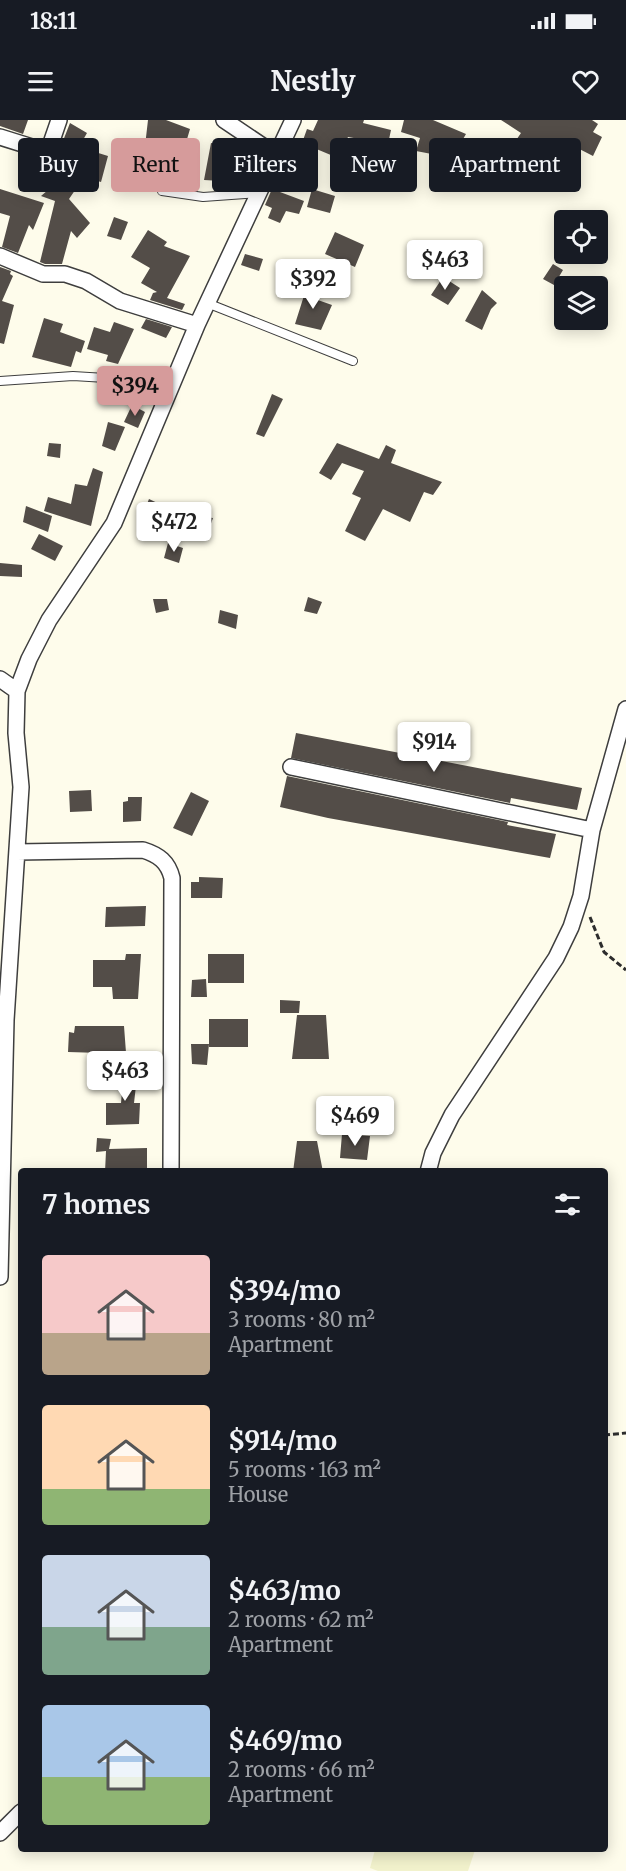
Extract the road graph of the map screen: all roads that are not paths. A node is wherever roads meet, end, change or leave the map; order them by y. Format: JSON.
{"nodes":[{"id":1,"x":59,"y":120,"type":"edge"},
{"id":2,"x":224,"y":120,"type":"edge"},
{"id":3,"x":293,"y":120,"type":"edge"},
{"id":4,"x":0,"y":137,"type":"edge"},
{"id":5,"x":251,"y":138,"type":"edge"},
{"id":6,"x":284,"y":138,"type":"edge"},
{"id":7,"x":169,"y":192,"type":"edge"},
{"id":8,"x":258,"y":193,"type":"joint"},
{"id":9,"x":0,"y":255,"type":"edge"},
{"id":10,"x":207,"y":303,"type":"junction"},
{"id":11,"x":197,"y":325,"type":"junction"},
{"id":12,"x":353,"y":361,"type":"dead end"},
{"id":13,"x":0,"y":381,"type":"edge"},
{"id":14,"x":168,"y":394,"type":"junction"},
{"id":15,"x":0,"y":679,"type":"edge"},
{"id":16,"x":17,"y":691,"type":"junction"},
{"id":17,"x":626,"y":709,"type":"edge"},
{"id":18,"x":291,"y":767,"type":"dead end"},
{"id":19,"x":592,"y":830,"type":"junction"},
{"id":20,"x":17,"y":852,"type":"junction"},
{"id":21,"x":171,"y":1168,"type":"edge"},
{"id":22,"x":429,"y":1168,"type":"edge"},
{"id":23,"x":0,"y":1277,"type":"edge"},
{"id":24,"x":18,"y":1815,"type":"edge"},
{"id":25,"x":0,"y":1833,"type":"edge"}],
"edges":[{"from":1,"to":4,"type":"street"},
{"from":2,"to":5,"type":"street"},
{"from":3,"to":6,"type":"street"},
{"from":7,"to":8,"type":"lane"},
{"from":8,"to":10,"type":"street"},
{"from":9,"to":11,"type":"street"},
{"from":10,"to":11,"type":"street"},
{"from":10,"to":12,"type":"lane"},
{"from":11,"to":14,"type":"street"},
{"from":13,"to":14,"type":"lane"},
{"from":14,"to":16,"type":"street"},
{"from":15,"to":16,"type":"street"},
{"from":16,"to":20,"type":"street"},
{"from":17,"to":19,"type":"street"},
{"from":18,"to":19,"type":"street"},
{"from":19,"to":22,"type":"street"},
{"from":20,"to":21,"type":"street"},
{"from":20,"to":23,"type":"street"},
{"from":24,"to":25,"type":"street"}]}
